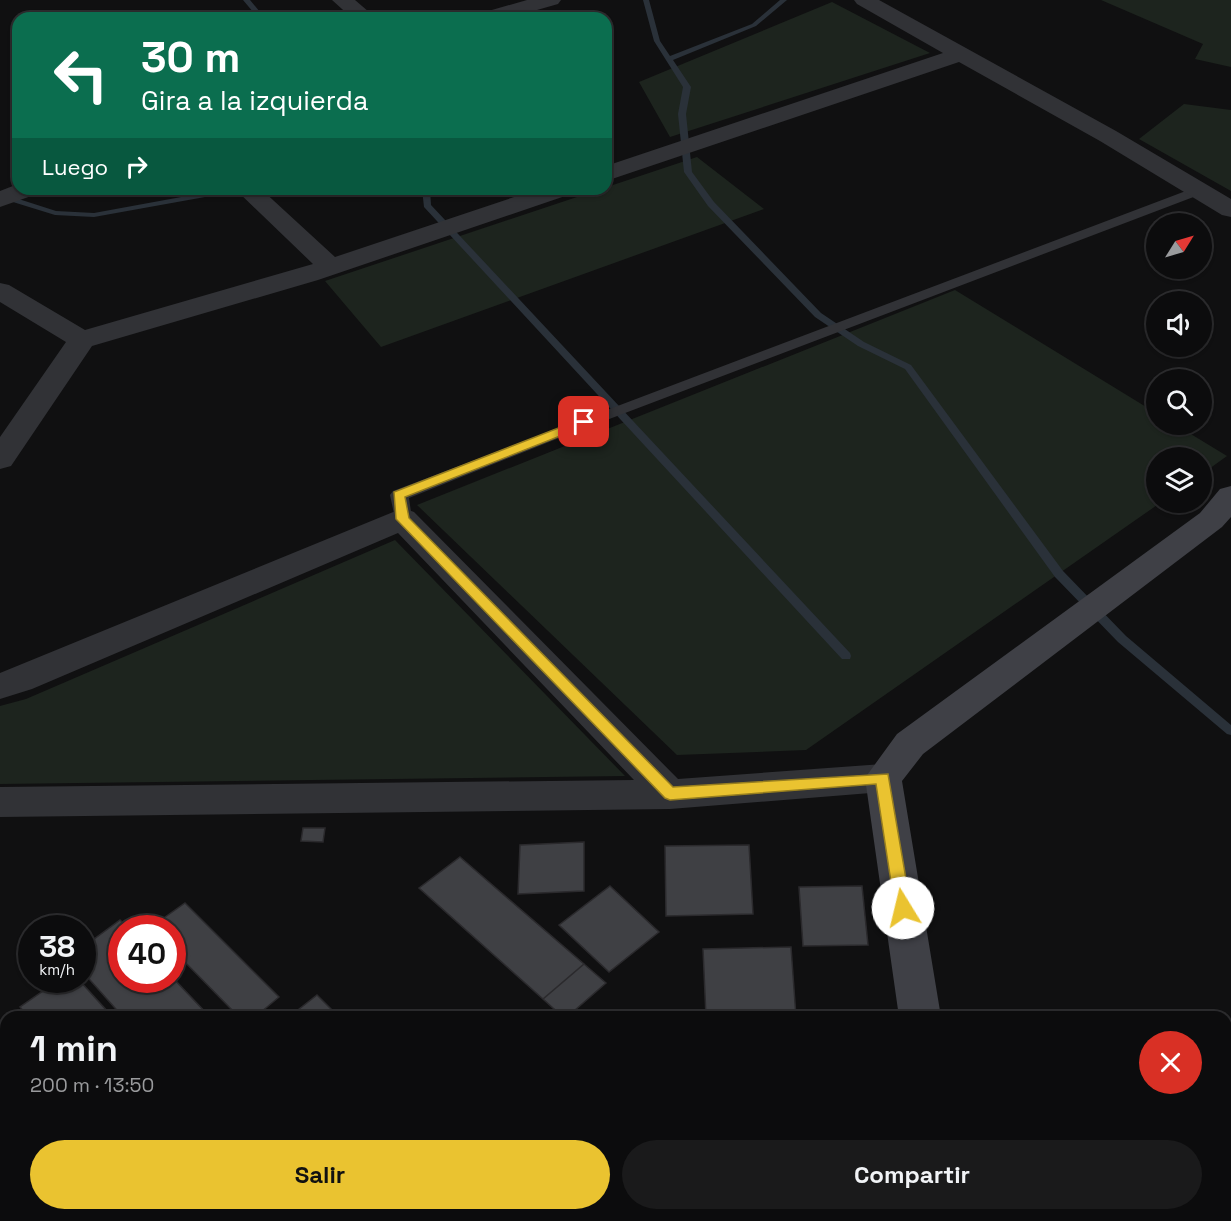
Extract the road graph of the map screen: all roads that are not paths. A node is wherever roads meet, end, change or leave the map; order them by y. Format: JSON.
{"nodes":[{"id":1,"x":342,"y":0,"type":"edge"},
{"id":2,"x":551,"y":0,"type":"edge"},
{"id":3,"x":864,"y":0,"type":"edge"},
{"id":4,"x":357,"y":12,"type":"edge"},
{"id":5,"x":507,"y":12,"type":"edge"},
{"id":6,"x":962,"y":54,"type":"junction"},
{"id":7,"x":612,"y":172,"type":"edge"},
{"id":8,"x":1199,"y":190,"type":"junction"},
{"id":9,"x":253,"y":195,"type":"edge"},
{"id":10,"x":544,"y":195,"type":"edge"},
{"id":11,"x":1231,"y":210,"type":"edge"},
{"id":12,"x":331,"y":267,"type":"junction"},
{"id":13,"x":0,"y":291,"type":"edge"},
{"id":14,"x":82,"y":340,"type":"junction"},
{"id":15,"x":0,"y":459,"type":"edge"},
{"id":16,"x":1231,"y":495,"type":"edge"},
{"id":17,"x":403,"y":519,"type":"junction"},
{"id":18,"x":0,"y":686,"type":"edge"},
{"id":19,"x":883,"y":778,"type":"junction"},
{"id":20,"x":670,"y":794,"type":"junction"},
{"id":21,"x":0,"y":802,"type":"edge"},
{"id":22,"x":919,"y":1011,"type":"edge"}],
"edges":[{"from":1,"to":4,"type":"street"},
{"from":2,"to":5,"type":"street"},
{"from":3,"to":6,"type":"street"},
{"from":6,"to":7,"type":"street"},
{"from":6,"to":8,"type":"street"},
{"from":8,"to":11,"type":"street"},
{"from":8,"to":17,"type":"lane"},
{"from":9,"to":12,"type":"street"},
{"from":10,"to":12,"type":"street"},
{"from":12,"to":14,"type":"street"},
{"from":13,"to":14,"type":"street"},
{"from":14,"to":15,"type":"street"},
{"from":16,"to":19,"type":"street"},
{"from":17,"to":18,"type":"street"},
{"from":17,"to":20,"type":"street"},
{"from":19,"to":20,"type":"street"},
{"from":19,"to":22,"type":"street"},
{"from":20,"to":21,"type":"street"}]}
